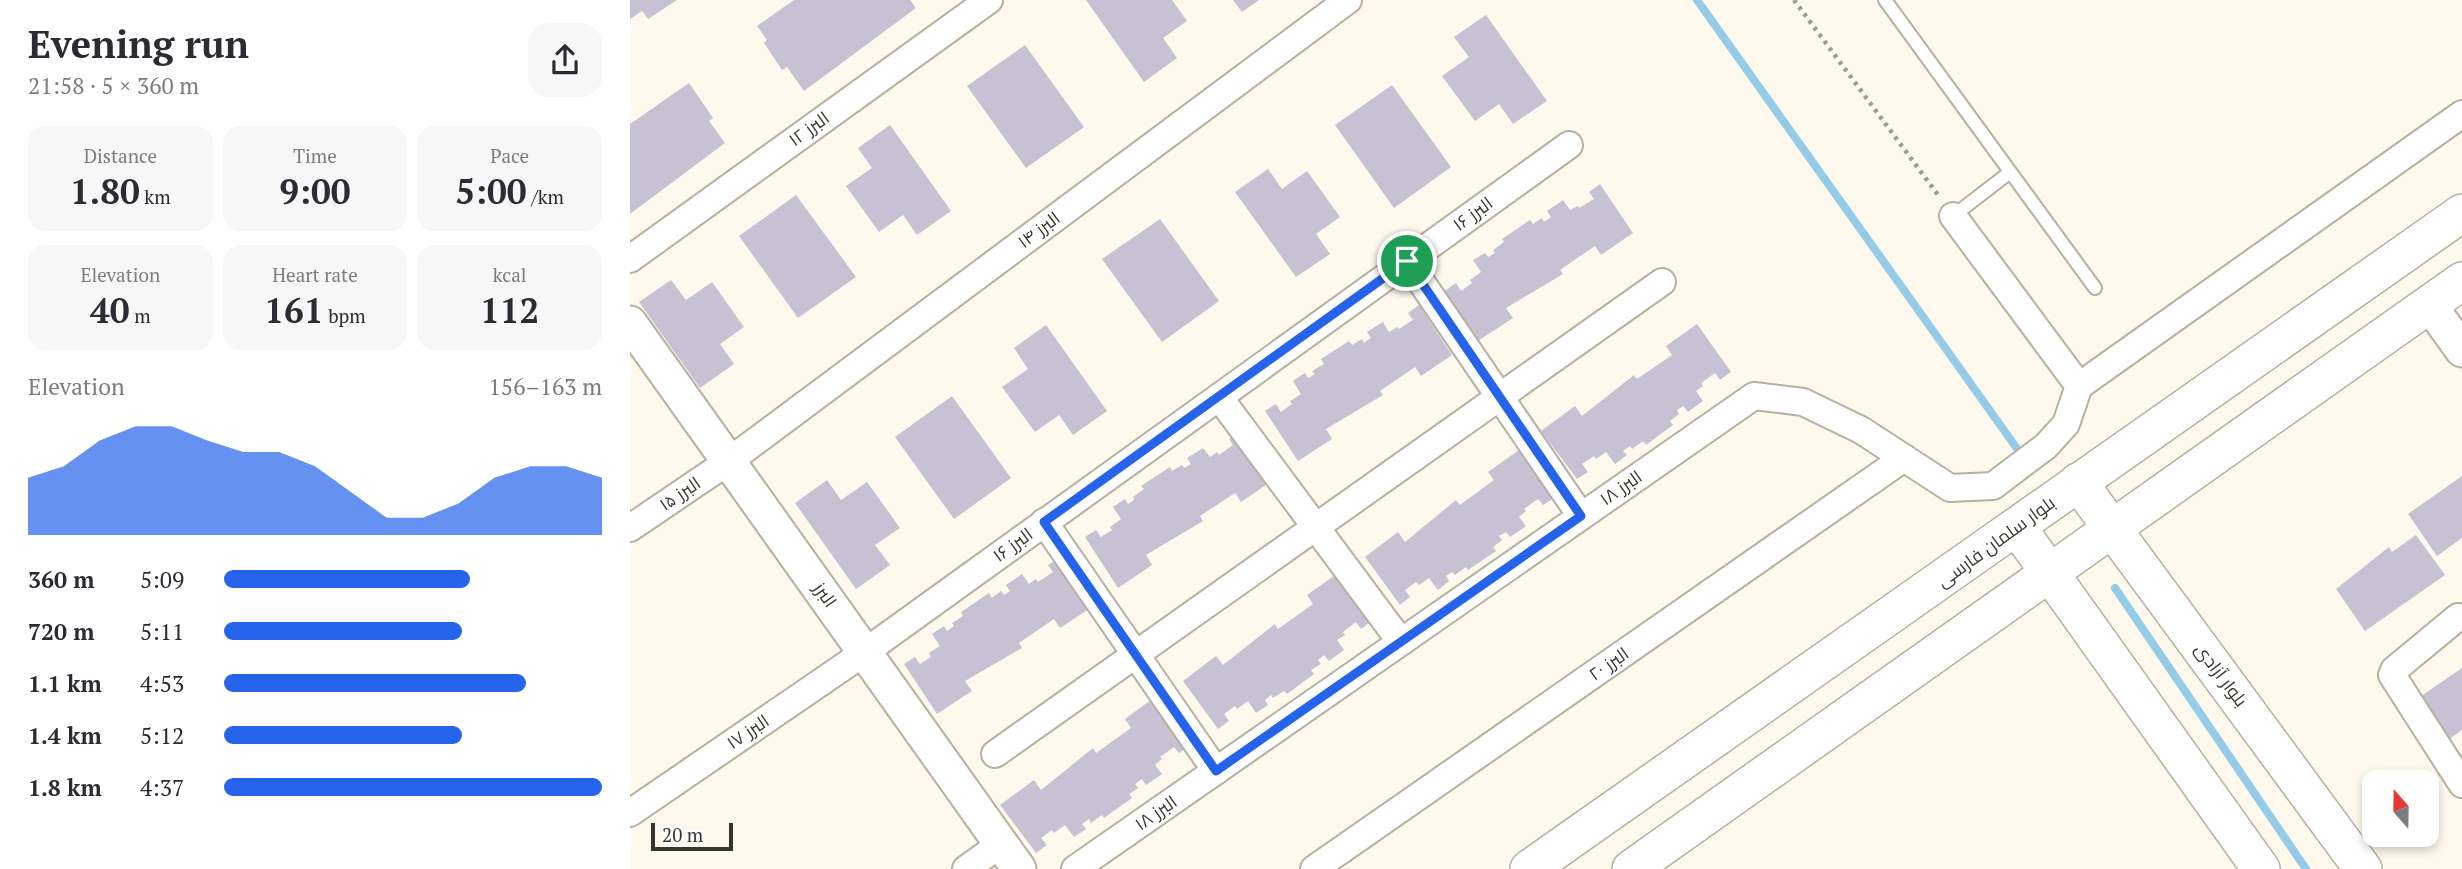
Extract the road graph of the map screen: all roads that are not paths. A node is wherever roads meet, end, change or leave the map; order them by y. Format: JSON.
{"nodes":[{"id":1,"x":989,"y":0,"type":"edge"},
{"id":2,"x":1348,"y":0,"type":"edge"},
{"id":3,"x":1885,"y":0,"type":"edge"},
{"id":4,"x":2462,"y":114,"type":"edge"},
{"id":5,"x":1569,"y":145,"type":"dead end"},
{"id":6,"x":2009,"y":173,"type":"junction"},
{"id":7,"x":2462,"y":213,"type":"edge"},
{"id":8,"x":1953,"y":216,"type":"joint"},
{"id":9,"x":630,"y":259,"type":"edge"},
{"id":10,"x":1407,"y":261,"type":"junction"},
{"id":11,"x":2462,"y":281,"type":"edge"},
{"id":12,"x":1662,"y":282,"type":"dead end"},
{"id":13,"x":2095,"y":288,"type":"dead end"},
{"id":14,"x":2429,"y":304,"type":"junction"},
{"id":15,"x":630,"y":323,"type":"edge"},
{"id":16,"x":2462,"y":350,"type":"edge"},
{"id":17,"x":2078,"y":386,"type":"junction"},
{"id":18,"x":1219,"y":397,"type":"junction"},
{"id":19,"x":1499,"y":398,"type":"junction"},
{"id":20,"x":2186,"y":405,"type":"junction"},
{"id":21,"x":2219,"y":450,"type":"junction"},
{"id":22,"x":1904,"y":458,"type":"junction"},
{"id":23,"x":729,"y":461,"type":"junction"},
{"id":24,"x":2078,"y":482,"type":"junction"},
{"id":25,"x":1581,"y":516,"type":"junction"},
{"id":26,"x":1044,"y":522,"type":"junction"},
{"id":27,"x":2113,"y":526,"type":"junction"},
{"id":28,"x":1315,"y":527,"type":"junction"},
{"id":29,"x":2017,"y":527,"type":"junction"},
{"id":30,"x":630,"y":528,"type":"edge"},
{"id":31,"x":2051,"y":570,"type":"junction"},
{"id":32,"x":1901,"y":611,"type":"junction"},
{"id":33,"x":2458,"y":617,"type":"dead end"},
{"id":34,"x":1401,"y":642,"type":"junction"},
{"id":35,"x":865,"y":652,"type":"junction"},
{"id":36,"x":1136,"y":654,"type":"junction"},
{"id":37,"x":1935,"y":655,"type":"junction"},
{"id":38,"x":995,"y":754,"type":"dead end"},
{"id":39,"x":1216,"y":771,"type":"junction"},
{"id":40,"x":2462,"y":784,"type":"edge"},
{"id":41,"x":630,"y":813,"type":"edge"},
{"id":42,"x":1010,"y":856,"type":"edge"},
{"id":43,"x":965,"y":869,"type":"edge"},
{"id":44,"x":1075,"y":869,"type":"edge"},
{"id":45,"x":1314,"y":869,"type":"edge"},
{"id":46,"x":1528,"y":869,"type":"edge"},
{"id":47,"x":1631,"y":869,"type":"edge"},
{"id":48,"x":2261,"y":869,"type":"edge"},
{"id":49,"x":2363,"y":869,"type":"edge"}],
"edges":[{"from":1,"to":9,"type":"street","name":"البرز ۱۲"},
{"from":2,"to":23,"type":"street","name":"البرز ۱۴"},
{"from":3,"to":6,"type":"lane"},
{"from":4,"to":17,"type":"street"},
{"from":5,"to":10,"type":"street","name":"البرز ۱۶"},
{"from":6,"to":8,"type":"lane"},
{"from":6,"to":13,"type":"lane"},
{"from":7,"to":20,"type":"main road","name":"بلوار سلمان فارسی"},
{"from":8,"to":17,"type":"street"},
{"from":10,"to":18,"type":"street","name":"البرز ۱۶"},
{"from":10,"to":19,"type":"street"},
{"from":11,"to":14,"type":"main road"},
{"from":12,"to":19,"type":"street"},
{"from":14,"to":16,"type":"street"},
{"from":14,"to":21,"type":"main road"},
{"from":15,"to":23,"type":"street","name":"البرز"},
{"from":17,"to":22,"type":"street"},
{"from":18,"to":26,"type":"street","name":"البرز ۱۶"},
{"from":18,"to":28,"type":"street"},
{"from":19,"to":25,"type":"street"},
{"from":19,"to":28,"type":"street"},
{"from":20,"to":21,"type":"main road"},
{"from":20,"to":24,"type":"main road","name":"بلوار سلمان فارسی"},
{"from":21,"to":27,"type":"main road"},
{"from":22,"to":25,"type":"street","name":"البرز ۱۸"},
{"from":22,"to":45,"type":"street","name":"البرز ۲۰"},
{"from":23,"to":30,"type":"street","name":"البرز ۱۵"},
{"from":23,"to":35,"type":"street","name":"البرز"},
{"from":24,"to":27,"type":"main road","name":"بلوار آزادی"},
{"from":24,"to":29,"type":"main road","name":"بلوار سلمان فارسی"},
{"from":25,"to":34,"type":"street","name":"البرز ۱۸"},
{"from":26,"to":35,"type":"street","name":"البرز ۱۶"},
{"from":26,"to":36,"type":"street"},
{"from":27,"to":31,"type":"main road"},
{"from":27,"to":49,"type":"main road","name":"بلوار آزادی"},
{"from":28,"to":34,"type":"street"},
{"from":28,"to":36,"type":"street"},
{"from":29,"to":31,"type":"main road"},
{"from":29,"to":32,"type":"main road","name":"بلوار سلمان فارسی"},
{"from":31,"to":37,"type":"main road"},
{"from":31,"to":48,"type":"main road"},
{"from":32,"to":37,"type":"main road"},
{"from":32,"to":46,"type":"main road","name":"بلوار سلمان فارسی"},
{"from":33,"to":40,"type":"street"},
{"from":34,"to":39,"type":"street","name":"البرز ۱۸"},
{"from":35,"to":41,"type":"street","name":"البرز ۱۷"},
{"from":35,"to":42,"type":"street","name":"البرز"},
{"from":36,"to":38,"type":"street"},
{"from":36,"to":39,"type":"street"},
{"from":37,"to":47,"type":"main road"},
{"from":39,"to":44,"type":"street","name":"البرز ۱۸"},
{"from":42,"to":43,"type":"street"}]}
